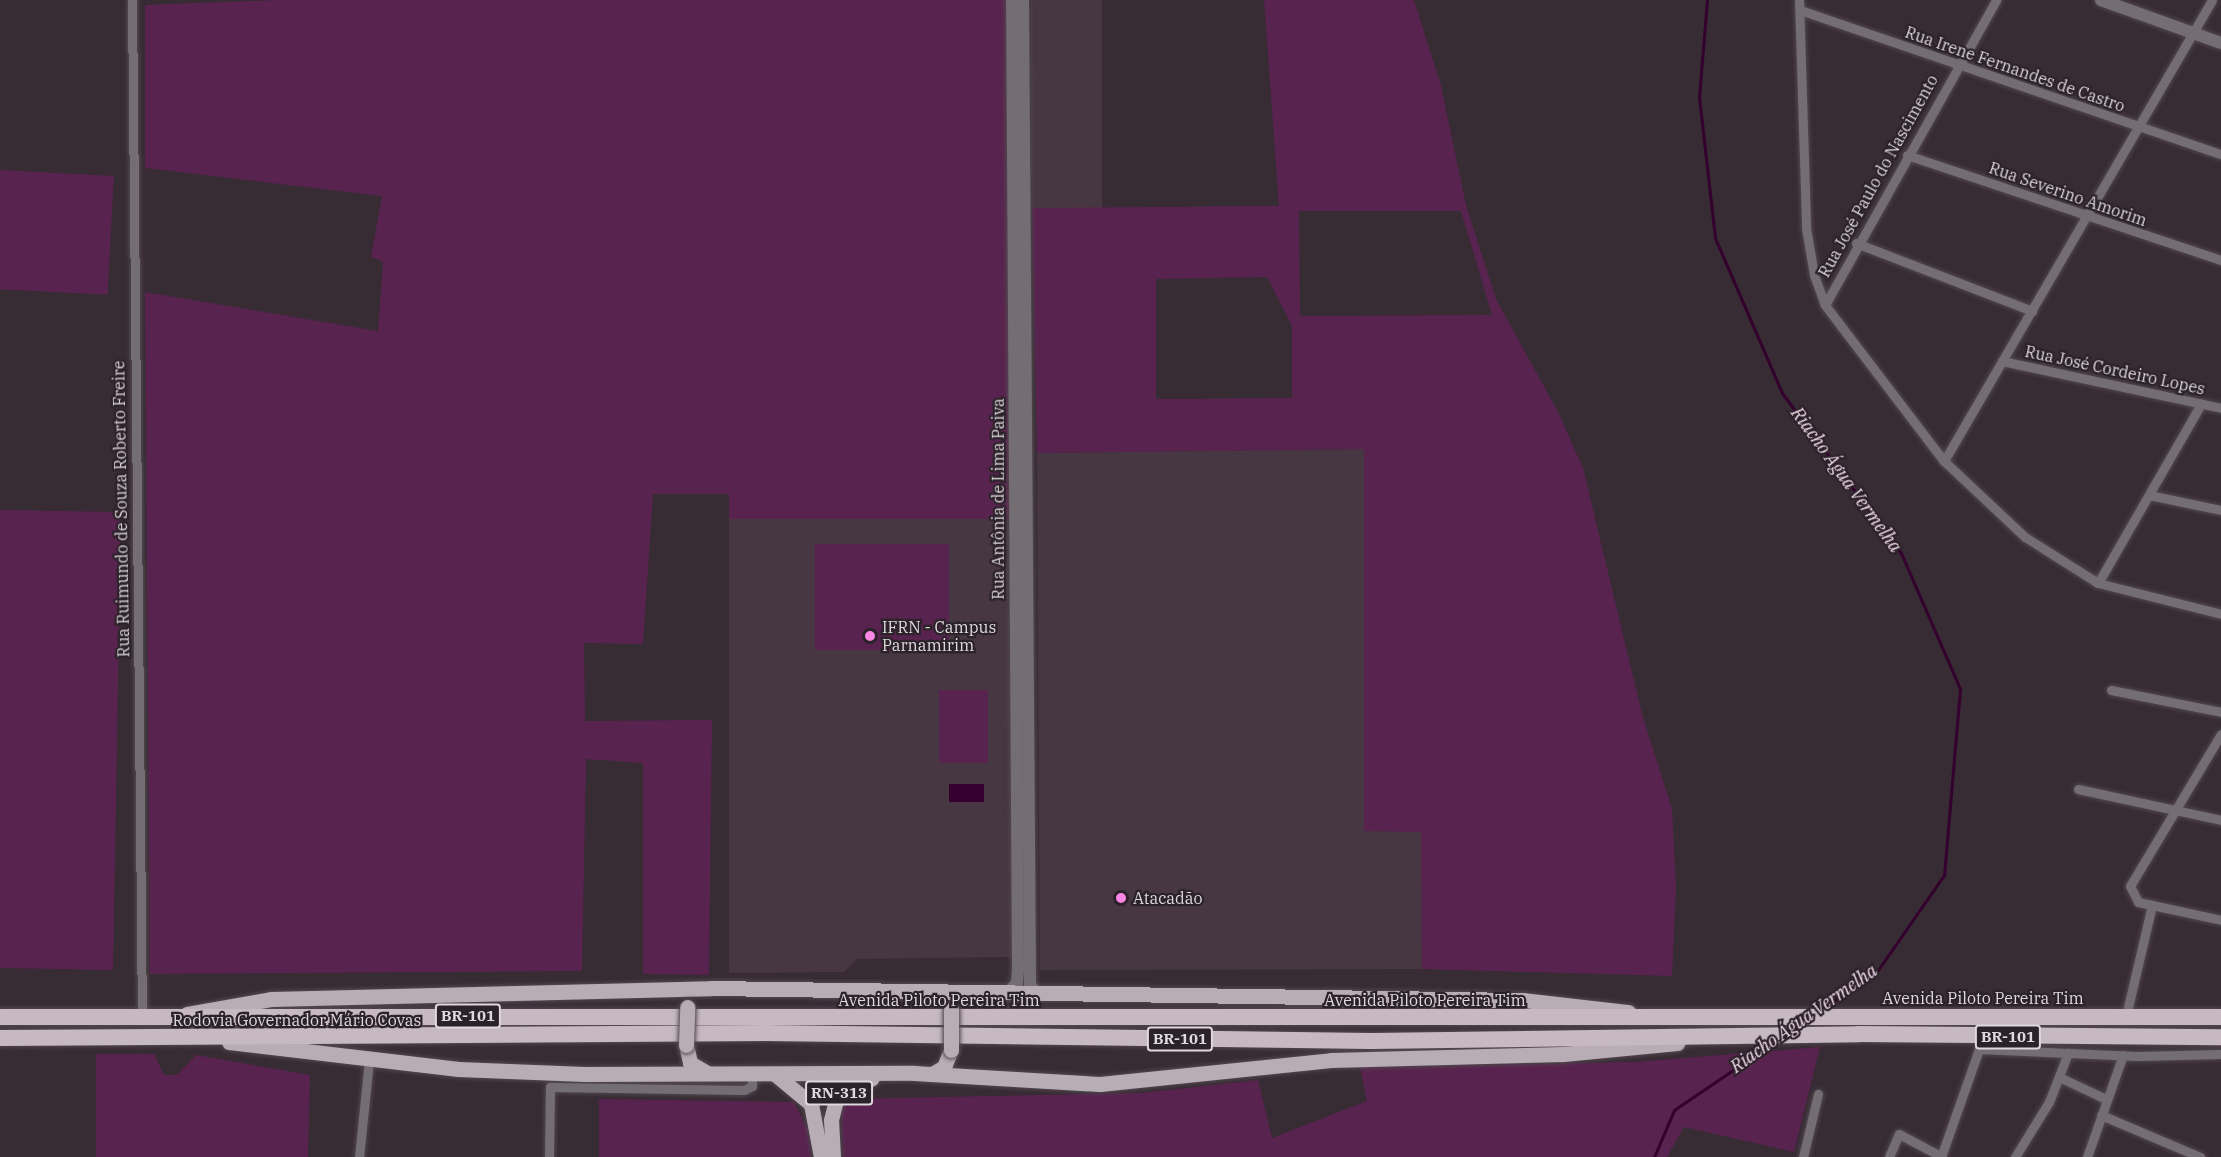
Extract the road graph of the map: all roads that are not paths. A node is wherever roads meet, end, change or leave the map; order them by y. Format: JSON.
{"nodes":[{"id":1,"x":132,"y":0,"type":"edge"},
{"id":2,"x":1012,"y":0,"type":"edge"},
{"id":3,"x":1023,"y":0,"type":"edge"},
{"id":4,"x":1996,"y":0,"type":"edge"},
{"id":5,"x":2101,"y":0,"type":"edge"},
{"id":6,"x":2212,"y":0,"type":"edge"},
{"id":7,"x":1799,"y":5,"type":"edge"},
{"id":8,"x":2191,"y":33,"type":"junction"},
{"id":9,"x":2221,"y":43,"type":"edge"},
{"id":10,"x":1957,"y":64,"type":"junction"},
{"id":11,"x":2138,"y":127,"type":"junction"},
{"id":12,"x":2221,"y":154,"type":"edge"},
{"id":13,"x":1907,"y":155,"type":"junction"},
{"id":14,"x":2084,"y":217,"type":"junction"},
{"id":15,"x":1856,"y":243,"type":"junction"},
{"id":16,"x":2221,"y":260,"type":"edge"},
{"id":17,"x":1825,"y":305,"type":"junction"},
{"id":18,"x":2032,"y":311,"type":"junction"},
{"id":19,"x":2002,"y":361,"type":"junction"},
{"id":20,"x":2201,"y":404,"type":"junction"},
{"id":21,"x":2221,"y":408,"type":"edge"},
{"id":22,"x":1944,"y":460,"type":"junction"},
{"id":23,"x":2149,"y":495,"type":"junction"},
{"id":24,"x":2221,"y":510,"type":"edge"},
{"id":25,"x":2098,"y":583,"type":"junction"},
{"id":26,"x":2221,"y":614,"type":"edge"},
{"id":27,"x":2111,"y":690,"type":"dead end"},
{"id":28,"x":2221,"y":712,"type":"edge"},
{"id":29,"x":2221,"y":734,"type":"edge"},
{"id":30,"x":1016,"y":741,"type":"junction"},
{"id":31,"x":1030,"y":741,"type":"junction"},
{"id":32,"x":2078,"y":789,"type":"dead end"},
{"id":33,"x":2173,"y":810,"type":"junction"},
{"id":34,"x":2221,"y":820,"type":"edge"},
{"id":35,"x":1032,"y":873,"type":"junction"},
{"id":36,"x":1017,"y":874,"type":"junction"},
{"id":37,"x":2157,"y":906,"type":"junction"},
{"id":38,"x":2221,"y":920,"type":"edge"},
{"id":39,"x":711,"y":988,"type":"junction"},
{"id":40,"x":934,"y":992,"type":"junction"},
{"id":41,"x":1007,"y":994,"type":"junction"},
{"id":42,"x":1037,"y":994,"type":"junction"},
{"id":43,"x":185,"y":1014,"type":"junction"},
{"id":44,"x":1658,"y":1016,"type":"junction"},
{"id":45,"x":2126,"y":1016,"type":"junction"},
{"id":46,"x":0,"y":1017,"type":"edge"},
{"id":47,"x":142,"y":1017,"type":"junction"},
{"id":48,"x":2221,"y":1017,"type":"edge"},
{"id":49,"x":630,"y":1026,"type":"junction"},
{"id":50,"x":1731,"y":1037,"type":"junction"},
{"id":51,"x":2221,"y":1037,"type":"edge"},
{"id":52,"x":0,"y":1038,"type":"edge"},
{"id":53,"x":213,"y":1040,"type":"junction"},
{"id":54,"x":2068,"y":1053,"type":"junction"},
{"id":55,"x":2221,"y":1054,"type":"edge"},
{"id":56,"x":2123,"y":1055,"type":"junction"},
{"id":57,"x":369,"y":1060,"type":"junction"},
{"id":58,"x":886,"y":1074,"type":"junction"},
{"id":59,"x":932,"y":1074,"type":"junction"},
{"id":60,"x":711,"y":1075,"type":"junction"},
{"id":61,"x":752,"y":1075,"type":"junction"},
{"id":62,"x":776,"y":1075,"type":"junction"},
{"id":63,"x":2059,"y":1077,"type":"junction"},
{"id":64,"x":550,"y":1080,"type":"junction"},
{"id":65,"x":1818,"y":1094,"type":"dead end"},
{"id":66,"x":2106,"y":1099,"type":"junction"},
{"id":67,"x":2101,"y":1115,"type":"junction"},
{"id":68,"x":2172,"y":1146,"type":"junction"},
{"id":69,"x":359,"y":1157,"type":"edge"},
{"id":70,"x":549,"y":1157,"type":"edge"},
{"id":71,"x":821,"y":1157,"type":"edge"},
{"id":72,"x":833,"y":1157,"type":"edge"},
{"id":73,"x":1803,"y":1157,"type":"edge"},
{"id":74,"x":1889,"y":1157,"type":"edge"},
{"id":75,"x":1941,"y":1157,"type":"edge"},
{"id":76,"x":2015,"y":1157,"type":"edge"},
{"id":77,"x":2087,"y":1157,"type":"edge"},
{"id":78,"x":2169,"y":1157,"type":"edge"},
{"id":79,"x":2200,"y":1157,"type":"edge"}],
"edges":[{"from":1,"to":47,"type":"street","name":"Rua Ruimundo de Souza Roberto Freire"},
{"from":2,"to":30,"type":"street","name":"Rua Antônia de Lima Paiva"},
{"from":3,"to":31,"type":"street","name":"Rua Antônia de Lima Paiva"},
{"from":4,"to":10,"type":"street","name":"Rua José Paulo do Nascimento"},
{"from":5,"to":8,"type":"street"},
{"from":6,"to":8,"type":"street"},
{"from":7,"to":10,"type":"street","name":"Rua Irene Fernandes de Castro"},
{"from":7,"to":17,"type":"street"},
{"from":8,"to":9,"type":"street"},
{"from":8,"to":11,"type":"street"},
{"from":10,"to":11,"type":"street","name":"Rua Irene Fernandes de Castro"},
{"from":10,"to":13,"type":"street","name":"Rua José Paulo do Nascimento"},
{"from":11,"to":12,"type":"street","name":"Rua Irene Fernandes de Castro"},
{"from":11,"to":14,"type":"street"},
{"from":13,"to":14,"type":"street","name":"Rua Severino Amorim"},
{"from":13,"to":15,"type":"street","name":"Rua José Paulo do Nascimento"},
{"from":14,"to":16,"type":"street","name":"Rua Severino Amorim"},
{"from":14,"to":18,"type":"street"},
{"from":15,"to":17,"type":"street","name":"Rua José Paulo do Nascimento"},
{"from":15,"to":18,"type":"street"},
{"from":17,"to":22,"type":"street"},
{"from":18,"to":19,"type":"street"},
{"from":19,"to":20,"type":"street","name":"Rua José Cordeiro Lopes"},
{"from":19,"to":22,"type":"street"},
{"from":20,"to":21,"type":"street","name":"Rua José Cordeiro Lopes"},
{"from":20,"to":23,"type":"street"},
{"from":22,"to":25,"type":"street"},
{"from":23,"to":24,"type":"street"},
{"from":23,"to":25,"type":"street"},
{"from":25,"to":26,"type":"street"},
{"from":27,"to":28,"type":"street"},
{"from":29,"to":33,"type":"street"},
{"from":30,"to":31,"type":"street"},
{"from":30,"to":36,"type":"street","name":"Rua Antônia de Lima Paiva"},
{"from":31,"to":35,"type":"street","name":"Rua Antônia de Lima Paiva"},
{"from":32,"to":33,"type":"street"},
{"from":33,"to":34,"type":"street"},
{"from":33,"to":37,"type":"street"},
{"from":35,"to":36,"type":"street"},
{"from":35,"to":42,"type":"street","name":"Rua Antônia de Lima Paiva"},
{"from":36,"to":41,"type":"street","name":"Rua Antônia de Lima Paiva"},
{"from":37,"to":38,"type":"street"},
{"from":37,"to":45,"type":"street"},
{"from":39,"to":40,"type":"main road"},
{"from":39,"to":43,"type":"main road"},
{"from":39,"to":60,"type":"main road","bridge":true},
{"from":40,"to":41,"type":"main road"},
{"from":40,"to":59,"type":"main road","bridge":true},
{"from":41,"to":42,"type":"main road"},
{"from":42,"to":44,"type":"main road"},
{"from":43,"to":47,"type":"highway","name":"Rodovia Governador Mário Covas","number":"BR-101"},
{"from":43,"to":49,"type":"highway","name":"Rodovia Governador Mário Covas","number":"BR-101"},
{"from":44,"to":45,"type":"highway","name":"Avenida Piloto Pereira Tim","number":"BR-101"},
{"from":44,"to":49,"type":"highway","name":"Avenida Piloto Pereira Tim","number":"BR-101"},
{"from":45,"to":48,"type":"highway","name":"Avenida Piloto Pereira Tim","number":"BR-101"},
{"from":46,"to":47,"type":"highway","name":"Rodovia Governador Mário Covas","number":"BR-101"},
{"from":49,"to":50,"type":"highway","name":"Avenida Piloto Pereira Tim","number":"BR-101"},
{"from":49,"to":53,"type":"highway","name":"Rodovia Governador Mário Covas","number":"BR-101"},
{"from":50,"to":51,"type":"highway","name":"Avenida Piloto Pereira Tim","number":"BR-101"},
{"from":50,"to":59,"type":"main road"},
{"from":52,"to":53,"type":"highway","name":"Rodovia Governador Mário Covas","number":"BR-101"},
{"from":53,"to":57,"type":"main road"},
{"from":54,"to":56,"type":"street"},
{"from":54,"to":63,"type":"street"},
{"from":54,"to":75,"type":"street"},
{"from":55,"to":56,"type":"street"},
{"from":56,"to":66,"type":"street"},
{"from":57,"to":64,"type":"main road"},
{"from":57,"to":69,"type":"street"},
{"from":58,"to":59,"type":"main road"},
{"from":58,"to":62,"type":"main road"},
{"from":58,"to":72,"type":"main road","number":"RN-313"},
{"from":60,"to":61,"type":"main road"},
{"from":60,"to":64,"type":"main road"},
{"from":61,"to":62,"type":"main road"},
{"from":61,"to":64,"type":"street"},
{"from":62,"to":71,"type":"main road","number":"RN-313"},
{"from":63,"to":66,"type":"street"},
{"from":63,"to":76,"type":"street"},
{"from":64,"to":70,"type":"street"},
{"from":65,"to":73,"type":"street"},
{"from":66,"to":67,"type":"street"},
{"from":67,"to":68,"type":"street"},
{"from":67,"to":77,"type":"street"},
{"from":68,"to":78,"type":"street"},
{"from":68,"to":79,"type":"street"},
{"from":74,"to":75,"type":"street"}]}
